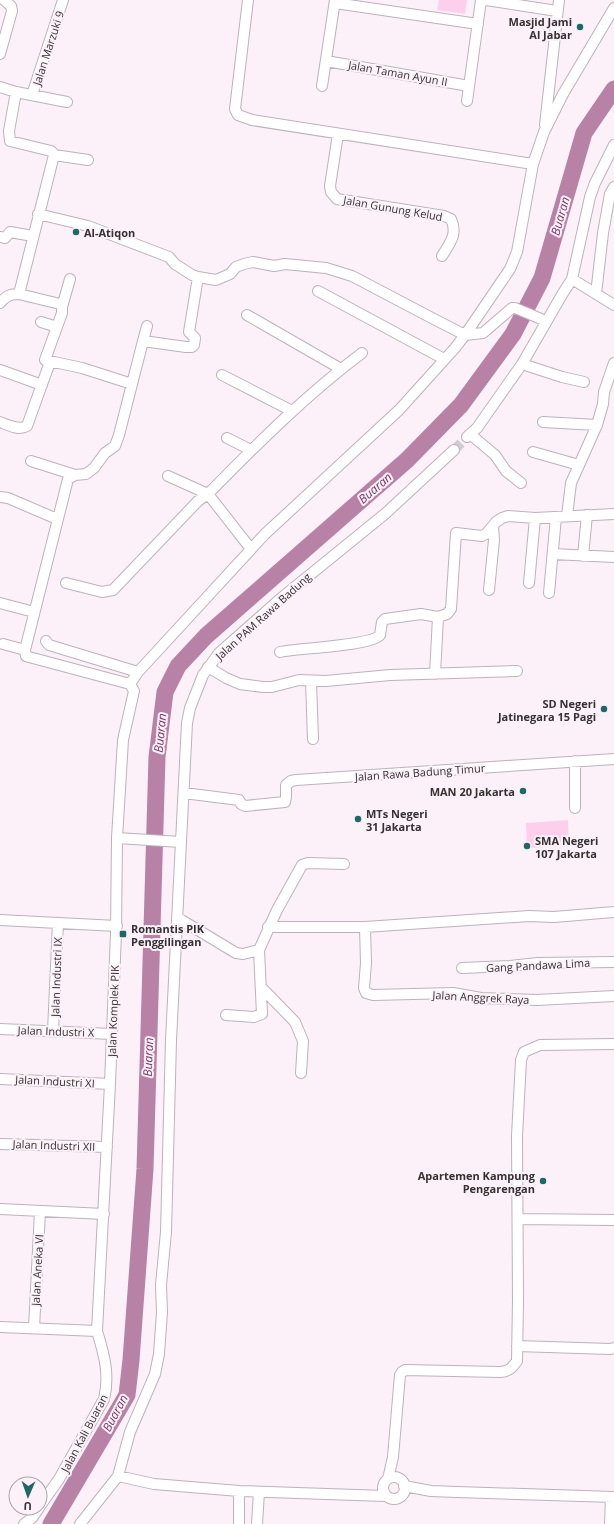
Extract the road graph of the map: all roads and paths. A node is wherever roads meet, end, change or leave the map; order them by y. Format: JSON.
{"nodes":[{"id":1,"x":4,"y":0,"type":"edge"},
{"id":2,"x":64,"y":0,"type":"edge"},
{"id":3,"x":248,"y":0,"type":"edge"},
{"id":4,"x":481,"y":0,"type":"edge"},
{"id":5,"x":486,"y":0,"type":"edge"},
{"id":6,"x":335,"y":2,"type":"edge"},
{"id":7,"x":557,"y":3,"type":"edge"},
{"id":8,"x":614,"y":8,"type":"edge"},
{"id":9,"x":478,"y":24,"type":"junction"},
{"id":10,"x":0,"y":54,"type":"edge"},
{"id":11,"x":326,"y":61,"type":"junction"},
{"id":12,"x":322,"y":86,"type":"dead end"},
{"id":13,"x":469,"y":86,"type":"junction"},
{"id":14,"x":0,"y":87,"type":"edge"},
{"id":15,"x":16,"y":92,"type":"junction"},
{"id":16,"x":32,"y":95,"type":"junction"},
{"id":17,"x":467,"y":101,"type":"dead end"},
{"id":18,"x":67,"y":102,"type":"dead end"},
{"id":19,"x":4,"y":131,"type":"edge"},
{"id":20,"x":544,"y":132,"type":"junction"},
{"id":21,"x":338,"y":134,"type":"junction"},
{"id":22,"x":614,"y":145,"type":"edge"},
{"id":23,"x":54,"y":155,"type":"junction"},
{"id":24,"x":88,"y":160,"type":"dead end"},
{"id":25,"x":533,"y":164,"type":"junction"},
{"id":26,"x":614,"y":187,"type":"edge"},
{"id":27,"x":38,"y":214,"type":"junction"},
{"id":28,"x":33,"y":236,"type":"junction"},
{"id":29,"x":0,"y":237,"type":"edge"},
{"id":30,"x":442,"y":256,"type":"dead end"},
{"id":31,"x":198,"y":278,"type":"junction"},
{"id":32,"x":70,"y":279,"type":"dead end"},
{"id":33,"x":572,"y":279,"type":"junction"},
{"id":34,"x":318,"y":291,"type":"dead end"},
{"id":35,"x":19,"y":294,"type":"junction"},
{"id":36,"x":596,"y":294,"type":"junction"},
{"id":37,"x":0,"y":303,"type":"edge"},
{"id":38,"x":614,"y":305,"type":"edge"},
{"id":39,"x":62,"y":307,"type":"junction"},
{"id":40,"x":247,"y":315,"type":"dead end"},
{"id":41,"x":542,"y":319,"type":"junction"},
{"id":42,"x":41,"y":322,"type":"dead end"},
{"id":43,"x":147,"y":326,"type":"dead end"},
{"id":44,"x":57,"y":327,"type":"junction"},
{"id":45,"x":465,"y":335,"type":"junction"},
{"id":46,"x":143,"y":341,"type":"junction"},
{"id":47,"x":362,"y":353,"type":"dead end"},
{"id":48,"x":444,"y":359,"type":"junction"},
{"id":49,"x":50,"y":362,"type":"junction"},
{"id":50,"x":614,"y":363,"type":"edge"},
{"id":51,"x":522,"y":364,"type":"junction"},
{"id":52,"x":341,"y":369,"type":"junction"},
{"id":53,"x":0,"y":370,"type":"edge"},
{"id":54,"x":222,"y":375,"type":"dead end"},
{"id":55,"x":612,"y":375,"type":"edge"},
{"id":56,"x":584,"y":382,"type":"dead end"},
{"id":57,"x":132,"y":384,"type":"junction"},
{"id":58,"x":42,"y":386,"type":"junction"},
{"id":59,"x":292,"y":411,"type":"junction"},
{"id":60,"x":0,"y":422,"type":"edge"},
{"id":61,"x":543,"y":422,"type":"dead end"},
{"id":62,"x":597,"y":425,"type":"junction"},
{"id":63,"x":226,"y":438,"type":"dead end"},
{"id":64,"x":251,"y":450,"type":"junction"},
{"id":65,"x":454,"y":450,"type":"tunnel mouth"},
{"id":66,"x":533,"y":452,"type":"dead end"},
{"id":67,"x":31,"y":461,"type":"dead end"},
{"id":68,"x":579,"y":464,"type":"junction"},
{"id":69,"x":75,"y":475,"type":"junction"},
{"id":70,"x":168,"y":476,"type":"dead end"},
{"id":71,"x":521,"y":483,"type":"dead end"},
{"id":72,"x":208,"y":494,"type":"junction"},
{"id":73,"x":0,"y":497,"type":"edge"},
{"id":74,"x":614,"y":514,"type":"edge"},
{"id":75,"x":587,"y":515,"type":"junction"},
{"id":76,"x":566,"y":516,"type":"junction"},
{"id":77,"x":556,"y":517,"type":"junction"},
{"id":78,"x":534,"y":518,"type":"junction"},
{"id":79,"x":57,"y":519,"type":"junction"},
{"id":80,"x":493,"y":526,"type":"junction"},
{"id":81,"x":250,"y":549,"type":"junction"},
{"id":82,"x":553,"y":554,"type":"junction"},
{"id":83,"x":583,"y":556,"type":"junction"},
{"id":84,"x":614,"y":557,"type":"edge"},
{"id":85,"x":66,"y":583,"type":"dead end"},
{"id":86,"x":528,"y":583,"type":"dead end"},
{"id":87,"x":489,"y":590,"type":"dead end"},
{"id":88,"x":549,"y":593,"type":"dead end"},
{"id":89,"x":0,"y":603,"type":"edge"},
{"id":90,"x":34,"y":612,"type":"junction"},
{"id":91,"x":438,"y":617,"type":"junction"},
{"id":92,"x":46,"y":641,"type":"dead end"},
{"id":93,"x":3,"y":644,"type":"dead end"},
{"id":94,"x":25,"y":650,"type":"junction"},
{"id":95,"x":280,"y":652,"type":"dead end"},
{"id":96,"x":208,"y":667,"type":"junction"},
{"id":97,"x":517,"y":671,"type":"dead end"},
{"id":98,"x":138,"y":672,"type":"junction"},
{"id":99,"x":435,"y":674,"type":"junction"},
{"id":100,"x":311,"y":681,"type":"junction"},
{"id":101,"x":130,"y":684,"type":"junction"},
{"id":102,"x":313,"y":739,"type":"dead end"},
{"id":103,"x":614,"y":759,"type":"edge"},
{"id":104,"x":575,"y":761,"type":"junction"},
{"id":105,"x":184,"y":793,"type":"junction"},
{"id":106,"x":575,"y":808,"type":"dead end"},
{"id":107,"x":119,"y":838,"type":"junction"},
{"id":108,"x":178,"y":842,"type":"junction"},
{"id":109,"x":344,"y":864,"type":"dead end"},
{"id":110,"x":614,"y":912,"type":"edge"},
{"id":111,"x":178,"y":918,"type":"junction"},
{"id":112,"x":0,"y":920,"type":"edge"},
{"id":113,"x":58,"y":923,"type":"junction"},
{"id":114,"x":117,"y":926,"type":"junction"},
{"id":115,"x":268,"y":927,"type":"junction"},
{"id":116,"x":364,"y":927,"type":"junction"},
{"id":117,"x":259,"y":950,"type":"junction"},
{"id":118,"x":614,"y":962,"type":"edge"},
{"id":119,"x":462,"y":968,"type":"dead end"},
{"id":120,"x":261,"y":987,"type":"junction"},
{"id":121,"x":614,"y":996,"type":"edge"},
{"id":122,"x":226,"y":1015,"type":"dead end"},
{"id":123,"x":0,"y":1029,"type":"edge"},
{"id":124,"x":53,"y":1031,"type":"junction"},
{"id":125,"x":112,"y":1034,"type":"junction"},
{"id":126,"x":614,"y":1044,"type":"edge"},
{"id":127,"x":301,"y":1073,"type":"dead end"},
{"id":128,"x":0,"y":1079,"type":"edge"},
{"id":129,"x":110,"y":1084,"type":"junction"},
{"id":130,"x":0,"y":1144,"type":"edge"},
{"id":131,"x":107,"y":1147,"type":"junction"},
{"id":132,"x":0,"y":1209,"type":"edge"},
{"id":133,"x":40,"y":1211,"type":"junction"},
{"id":134,"x":104,"y":1214,"type":"junction"},
{"id":135,"x":518,"y":1219,"type":"junction"},
{"id":136,"x":614,"y":1220,"type":"edge"},
{"id":137,"x":0,"y":1327,"type":"edge"},
{"id":138,"x":34,"y":1328,"type":"junction"},
{"id":139,"x":98,"y":1331,"type":"junction"},
{"id":140,"x":517,"y":1346,"type":"junction"},
{"id":141,"x":614,"y":1348,"type":"edge"},
{"id":142,"x":393,"y":1457,"type":"junction"},
{"id":143,"x":118,"y":1476,"type":"junction"},
{"id":144,"x":403,"y":1483,"type":"junction"},
{"id":145,"x":385,"y":1487,"type":"junction"},
{"id":146,"x":239,"y":1491,"type":"junction"},
{"id":147,"x":431,"y":1491,"type":"junction"},
{"id":148,"x":259,"y":1492,"type":"junction"},
{"id":149,"x":48,"y":1494,"type":"edge"},
{"id":150,"x":401,"y":1497,"type":"junction"},
{"id":151,"x":612,"y":1497,"type":"edge"},
{"id":152,"x":33,"y":1516,"type":"edge"},
{"id":153,"x":24,"y":1524,"type":"edge"},
{"id":154,"x":80,"y":1524,"type":"edge"},
{"id":155,"x":239,"y":1524,"type":"edge"},
{"id":156,"x":257,"y":1524,"type":"edge"},
{"id":157,"x":610,"y":1524,"type":"edge"}],
"edges":[{"from":1,"to":10,"type":"street"},
{"from":2,"to":16,"type":"street","name":"Jalan Marzuki 9"},
{"from":3,"to":21,"type":"street"},
{"from":4,"to":9,"type":"street"},
{"from":5,"to":7,"type":"street"},
{"from":6,"to":9,"type":"street"},
{"from":6,"to":11,"type":"street"},
{"from":7,"to":20,"type":"street"},
{"from":8,"to":20,"type":"street"},
{"from":9,"to":13,"type":"street"},
{"from":11,"to":12,"type":"street"},
{"from":11,"to":13,"type":"street","name":"Jalan Taman Ayun II"},
{"from":13,"to":17,"type":"street"},
{"from":14,"to":15,"type":"street"},
{"from":15,"to":16,"type":"street"},
{"from":15,"to":19,"type":"street"},
{"from":16,"to":18,"type":"street"},
{"from":19,"to":23,"type":"street"},
{"from":20,"to":25,"type":"street"},
{"from":21,"to":25,"type":"street"},
{"from":21,"to":30,"type":"street","name":"Jalan Gunung Kelud"},
{"from":22,"to":33,"type":"street"},
{"from":23,"to":24,"type":"street"},
{"from":23,"to":27,"type":"street"},
{"from":25,"to":45,"type":"street"},
{"from":26,"to":36,"type":"street"},
{"from":27,"to":28,"type":"street"},
{"from":27,"to":31,"type":"street"},
{"from":28,"to":29,"type":"street"},
{"from":28,"to":35,"type":"street"},
{"from":31,"to":45,"type":"street"},
{"from":31,"to":46,"type":"street"},
{"from":32,"to":39,"type":"street"},
{"from":33,"to":36,"type":"street"},
{"from":33,"to":41,"type":"street"},
{"from":34,"to":48,"type":"street"},
{"from":35,"to":37,"type":"street"},
{"from":35,"to":39,"type":"street"},
{"from":36,"to":38,"type":"street"},
{"from":39,"to":44,"type":"street"},
{"from":40,"to":52,"type":"street"},
{"from":41,"to":45,"type":"street"},
{"from":41,"to":51,"type":"street"},
{"from":42,"to":44,"type":"street"},
{"from":43,"to":46,"type":"street"},
{"from":44,"to":49,"type":"street"},
{"from":45,"to":48,"type":"street"},
{"from":46,"to":57,"type":"street"},
{"from":47,"to":52,"type":"street"},
{"from":48,"to":81,"type":"street"},
{"from":49,"to":57,"type":"street"},
{"from":49,"to":58,"type":"street"},
{"from":50,"to":55,"type":"street"},
{"from":51,"to":56,"type":"street"},
{"from":51,"to":71,"type":"street"},
{"from":52,"to":59,"type":"street"},
{"from":53,"to":58,"type":"street"},
{"from":54,"to":59,"type":"street"},
{"from":55,"to":62,"type":"street"},
{"from":57,"to":69,"type":"street"},
{"from":58,"to":60,"type":"street"},
{"from":59,"to":64,"type":"street"},
{"from":61,"to":62,"type":"street"},
{"from":62,"to":68,"type":"street"},
{"from":63,"to":64,"type":"street"},
{"from":64,"to":72,"type":"street"},
{"from":65,"to":96,"type":"street","name":"Jalan PAM Rawa Badung"},
{"from":66,"to":68,"type":"street"},
{"from":67,"to":69,"type":"street"},
{"from":68,"to":76,"type":"street"},
{"from":69,"to":79,"type":"street"},
{"from":70,"to":72,"type":"street"},
{"from":72,"to":81,"type":"street"},
{"from":72,"to":85,"type":"street"},
{"from":73,"to":79,"type":"street"},
{"from":74,"to":75,"type":"street"},
{"from":75,"to":76,"type":"street"},
{"from":75,"to":83,"type":"street"},
{"from":76,"to":77,"type":"street"},
{"from":77,"to":78,"type":"street"},
{"from":77,"to":82,"type":"street"},
{"from":78,"to":80,"type":"street"},
{"from":78,"to":86,"type":"street"},
{"from":79,"to":90,"type":"street"},
{"from":80,"to":87,"type":"street"},
{"from":80,"to":91,"type":"street"},
{"from":81,"to":98,"type":"street"},
{"from":82,"to":83,"type":"street"},
{"from":82,"to":88,"type":"street"},
{"from":83,"to":84,"type":"street"},
{"from":89,"to":90,"type":"street"},
{"from":90,"to":94,"type":"street"},
{"from":91,"to":95,"type":"street"},
{"from":91,"to":99,"type":"street"},
{"from":92,"to":98,"type":"street"},
{"from":93,"to":94,"type":"street"},
{"from":94,"to":101,"type":"street"},
{"from":96,"to":100,"type":"street"},
{"from":96,"to":105,"type":"street","name":"Jalan PAM Rawa Badung"},
{"from":97,"to":99,"type":"street"},
{"from":98,"to":101,"type":"street"},
{"from":99,"to":100,"type":"street"},
{"from":100,"to":102,"type":"street"},
{"from":101,"to":107,"type":"street","name":"Jalan Komplek PIK"},
{"from":103,"to":104,"type":"street","name":"Jalan Rawa Badung Timur"},
{"from":104,"to":105,"type":"street","name":"Jalan Rawa Badung Timur"},
{"from":104,"to":106,"type":"street"},
{"from":105,"to":108,"type":"street","name":"Jalan PAM Rawa Badung"},
{"from":107,"to":108,"type":"street"},
{"from":107,"to":114,"type":"street","name":"Jalan Komplek PIK"},
{"from":108,"to":111,"type":"street","name":"Jalan PAM Rawa Badung"},
{"from":109,"to":115,"type":"street"},
{"from":110,"to":116,"type":"street"},
{"from":111,"to":117,"type":"street"},
{"from":111,"to":143,"type":"street","name":"Jalan PAM Rawa Badung"},
{"from":112,"to":113,"type":"street"},
{"from":113,"to":114,"type":"street"},
{"from":113,"to":124,"type":"street","name":"Jalan Industri IX"},
{"from":114,"to":125,"type":"street","name":"Jalan Komplek PIK"},
{"from":115,"to":116,"type":"street"},
{"from":115,"to":117,"type":"street"},
{"from":116,"to":121,"type":"street","name":"Jalan Anggrek Raya"},
{"from":117,"to":120,"type":"street"},
{"from":118,"to":119,"type":"street","name":"Gang Pandawa Lima"},
{"from":120,"to":122,"type":"street"},
{"from":120,"to":127,"type":"street"},
{"from":123,"to":124,"type":"street","name":"Jalan Industri X"},
{"from":124,"to":125,"type":"street","name":"Jalan Industri X"},
{"from":125,"to":129,"type":"street","name":"Jalan Komplek PIK"},
{"from":126,"to":135,"type":"street"},
{"from":128,"to":129,"type":"street","name":"Jalan Industri XI"},
{"from":129,"to":131,"type":"street","name":"Jalan Komplek PIK"},
{"from":130,"to":131,"type":"street","name":"Jalan Industri XII"},
{"from":131,"to":134,"type":"street","name":"Jalan Komplek PIK"},
{"from":132,"to":133,"type":"street"},
{"from":133,"to":134,"type":"street"},
{"from":133,"to":138,"type":"street","name":"Jalan Aneka VI"},
{"from":134,"to":139,"type":"street","name":"Jalan Komplek PIK"},
{"from":135,"to":136,"type":"street"},
{"from":135,"to":140,"type":"street"},
{"from":137,"to":138,"type":"street"},
{"from":138,"to":139,"type":"street"},
{"from":139,"to":149,"type":"street","name":"Jalan Kali Buaran"},
{"from":140,"to":141,"type":"street"},
{"from":140,"to":142,"type":"street"},
{"from":142,"to":144,"type":"street"},
{"from":142,"to":145,"type":"street"},
{"from":143,"to":146,"type":"street"},
{"from":143,"to":154,"type":"street"},
{"from":144,"to":145,"type":"street"},
{"from":144,"to":147,"type":"street"},
{"from":144,"to":150,"type":"street"},
{"from":145,"to":148,"type":"street"},
{"from":145,"to":150,"type":"street"},
{"from":146,"to":148,"type":"street"},
{"from":146,"to":155,"type":"street"},
{"from":147,"to":150,"type":"street"},
{"from":147,"to":151,"type":"street"},
{"from":148,"to":156,"type":"street"},
{"from":151,"to":157,"type":"street"},
{"from":152,"to":153,"type":"street","name":"Jalan Kali Buaran"}]}
